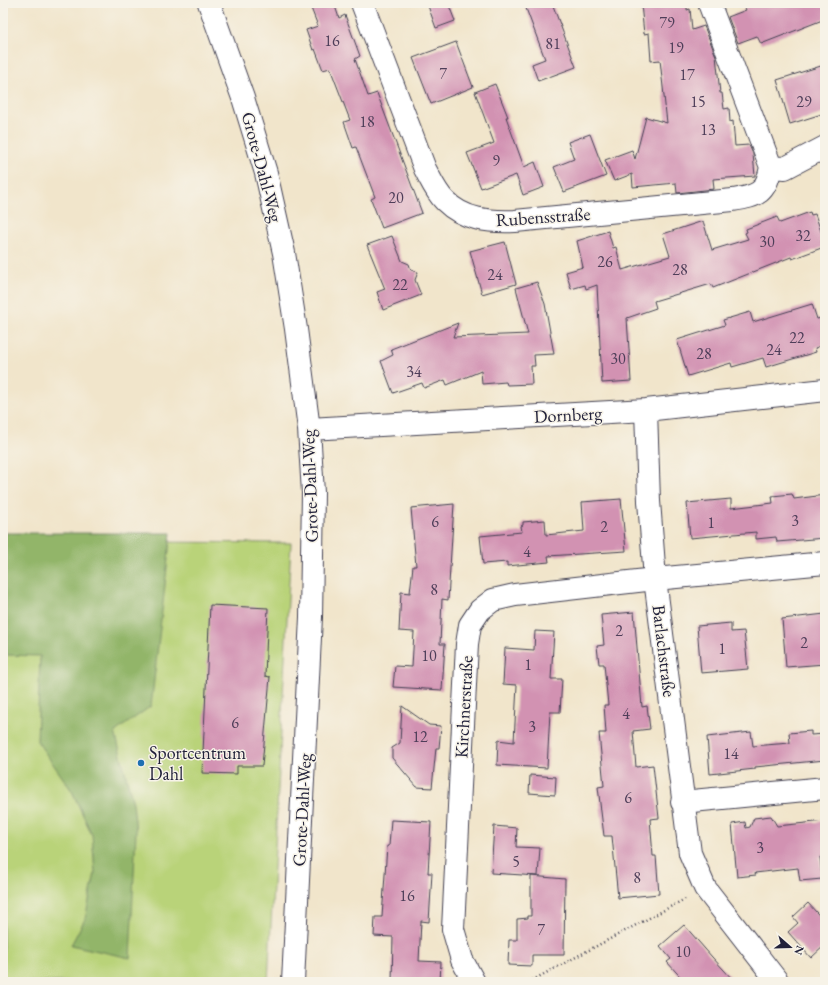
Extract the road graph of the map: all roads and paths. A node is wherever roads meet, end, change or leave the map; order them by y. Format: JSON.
{"nodes":[{"id":1,"x":209,"y":3,"type":"edge"},
{"id":2,"x":362,"y":3,"type":"edge"},
{"id":3,"x":709,"y":3,"type":"edge"},
{"id":4,"x":825,"y":147,"type":"edge"},
{"id":5,"x":771,"y":167,"type":"junction"},
{"id":6,"x":825,"y":390,"type":"edge"},
{"id":7,"x":646,"y":410,"type":"junction"},
{"id":8,"x":309,"y":429,"type":"junction"},
{"id":9,"x":825,"y":563,"type":"edge"},
{"id":10,"x":655,"y":579,"type":"junction"},
{"id":11,"x":825,"y":788,"type":"edge"},
{"id":12,"x":682,"y":802,"type":"junction"},
{"id":13,"x":705,"y":888,"type":"junction"},
{"id":14,"x":293,"y":982,"type":"edge"},
{"id":15,"x":474,"y":982,"type":"edge"},
{"id":16,"x":529,"y":982,"type":"edge"},
{"id":17,"x":778,"y":982,"type":"edge"}],
"edges":[{"from":1,"to":8,"type":"street","name":"Grote-Dahl-Weg"},
{"from":2,"to":5,"type":"street","name":"Rubensstraße"},
{"from":3,"to":5,"type":"street"},
{"from":4,"to":5,"type":"street"},
{"from":6,"to":7,"type":"street","name":"Dornberg"},
{"from":7,"to":8,"type":"street","name":"Dornberg"},
{"from":7,"to":10,"type":"street","name":"Barlachstraße"},
{"from":8,"to":14,"type":"street","name":"Grote-Dahl-Weg"},
{"from":9,"to":10,"type":"street","name":"Kirchnerstraße"},
{"from":10,"to":12,"type":"street","name":"Barlachstraße"},
{"from":10,"to":15,"type":"street","name":"Kirchnerstraße"},
{"from":11,"to":12,"type":"street"},
{"from":12,"to":13,"type":"street","name":"Barlachstraße"},
{"from":13,"to":16,"type":"path"},
{"from":13,"to":17,"type":"street","name":"Barlachstraße"}]}
